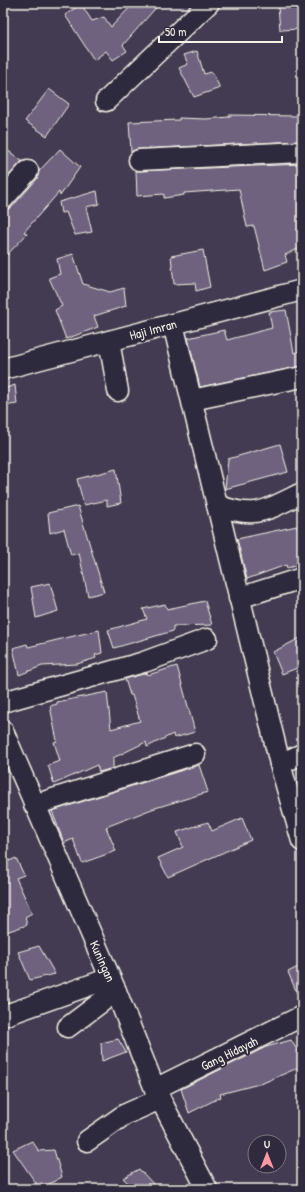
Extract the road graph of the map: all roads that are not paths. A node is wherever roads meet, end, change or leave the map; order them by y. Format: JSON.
{"nodes":[{"id":1,"x":209,"y":3,"type":"edge"},
{"id":2,"x":106,"y":101,"type":"dead end"},
{"id":3,"x":302,"y":152,"type":"edge"},
{"id":4,"x":139,"y":160,"type":"dead end"},
{"id":5,"x":28,"y":171,"type":"dead end"},
{"id":6,"x":3,"y":199,"type":"edge"},
{"id":7,"x":302,"y":290,"type":"edge"},
{"id":8,"x":173,"y":324,"type":"junction"},
{"id":9,"x":109,"y":341,"type":"junction"},
{"id":10,"x":3,"y":369,"type":"edge"},
{"id":11,"x":302,"y":377,"type":"edge"},
{"id":12,"x":118,"y":391,"type":"dead end"},
{"id":13,"x":192,"y":400,"type":"junction"},
{"id":14,"x":302,"y":493,"type":"edge"},
{"id":15,"x":217,"y":505,"type":"junction"},
{"id":16,"x":302,"y":578,"type":"edge"},
{"id":17,"x":239,"y":598,"type":"junction"},
{"id":18,"x":207,"y":639,"type":"dead end"},
{"id":19,"x":3,"y":702,"type":"edge"},
{"id":20,"x":3,"y":731,"type":"edge"},
{"id":21,"x":195,"y":754,"type":"dead end"},
{"id":22,"x":302,"y":754,"type":"edge"},
{"id":23,"x":280,"y":764,"type":"junction"},
{"id":24,"x":34,"y":804,"type":"junction"},
{"id":25,"x":302,"y":840,"type":"edge"},
{"id":26,"x":113,"y":984,"type":"junction"},
{"id":27,"x":3,"y":1016,"type":"edge"},
{"id":28,"x":302,"y":1016,"type":"edge"},
{"id":29,"x":68,"y":1027,"type":"dead end"},
{"id":30,"x":157,"y":1094,"type":"junction"},
{"id":31,"x":88,"y":1141,"type":"dead end"},
{"id":32,"x":207,"y":1189,"type":"edge"}],
"edges":[{"from":1,"to":2,"type":"street"},
{"from":3,"to":4,"type":"street"},
{"from":5,"to":6,"type":"street"},
{"from":7,"to":8,"type":"street","name":"Haji Imran"},
{"from":8,"to":9,"type":"street","name":"Haji Imran"},
{"from":8,"to":13,"type":"street"},
{"from":9,"to":10,"type":"street","name":"Haji Imran"},
{"from":9,"to":12,"type":"street"},
{"from":11,"to":13,"type":"street"},
{"from":13,"to":15,"type":"street"},
{"from":14,"to":15,"type":"street"},
{"from":15,"to":17,"type":"street"},
{"from":16,"to":17,"type":"street"},
{"from":17,"to":23,"type":"street"},
{"from":18,"to":19,"type":"street"},
{"from":20,"to":24,"type":"street","name":"Kuningan"},
{"from":21,"to":24,"type":"street"},
{"from":22,"to":23,"type":"street"},
{"from":23,"to":25,"type":"street"},
{"from":24,"to":26,"type":"street","name":"Kuningan"},
{"from":26,"to":27,"type":"street"},
{"from":26,"to":29,"type":"street"},
{"from":26,"to":30,"type":"street","name":"Kuningan"},
{"from":28,"to":30,"type":"street","name":"Gang Hidayah"},
{"from":30,"to":31,"type":"street","name":"Gang Hidayah"},
{"from":30,"to":32,"type":"street","name":"Kuningan"}]}
